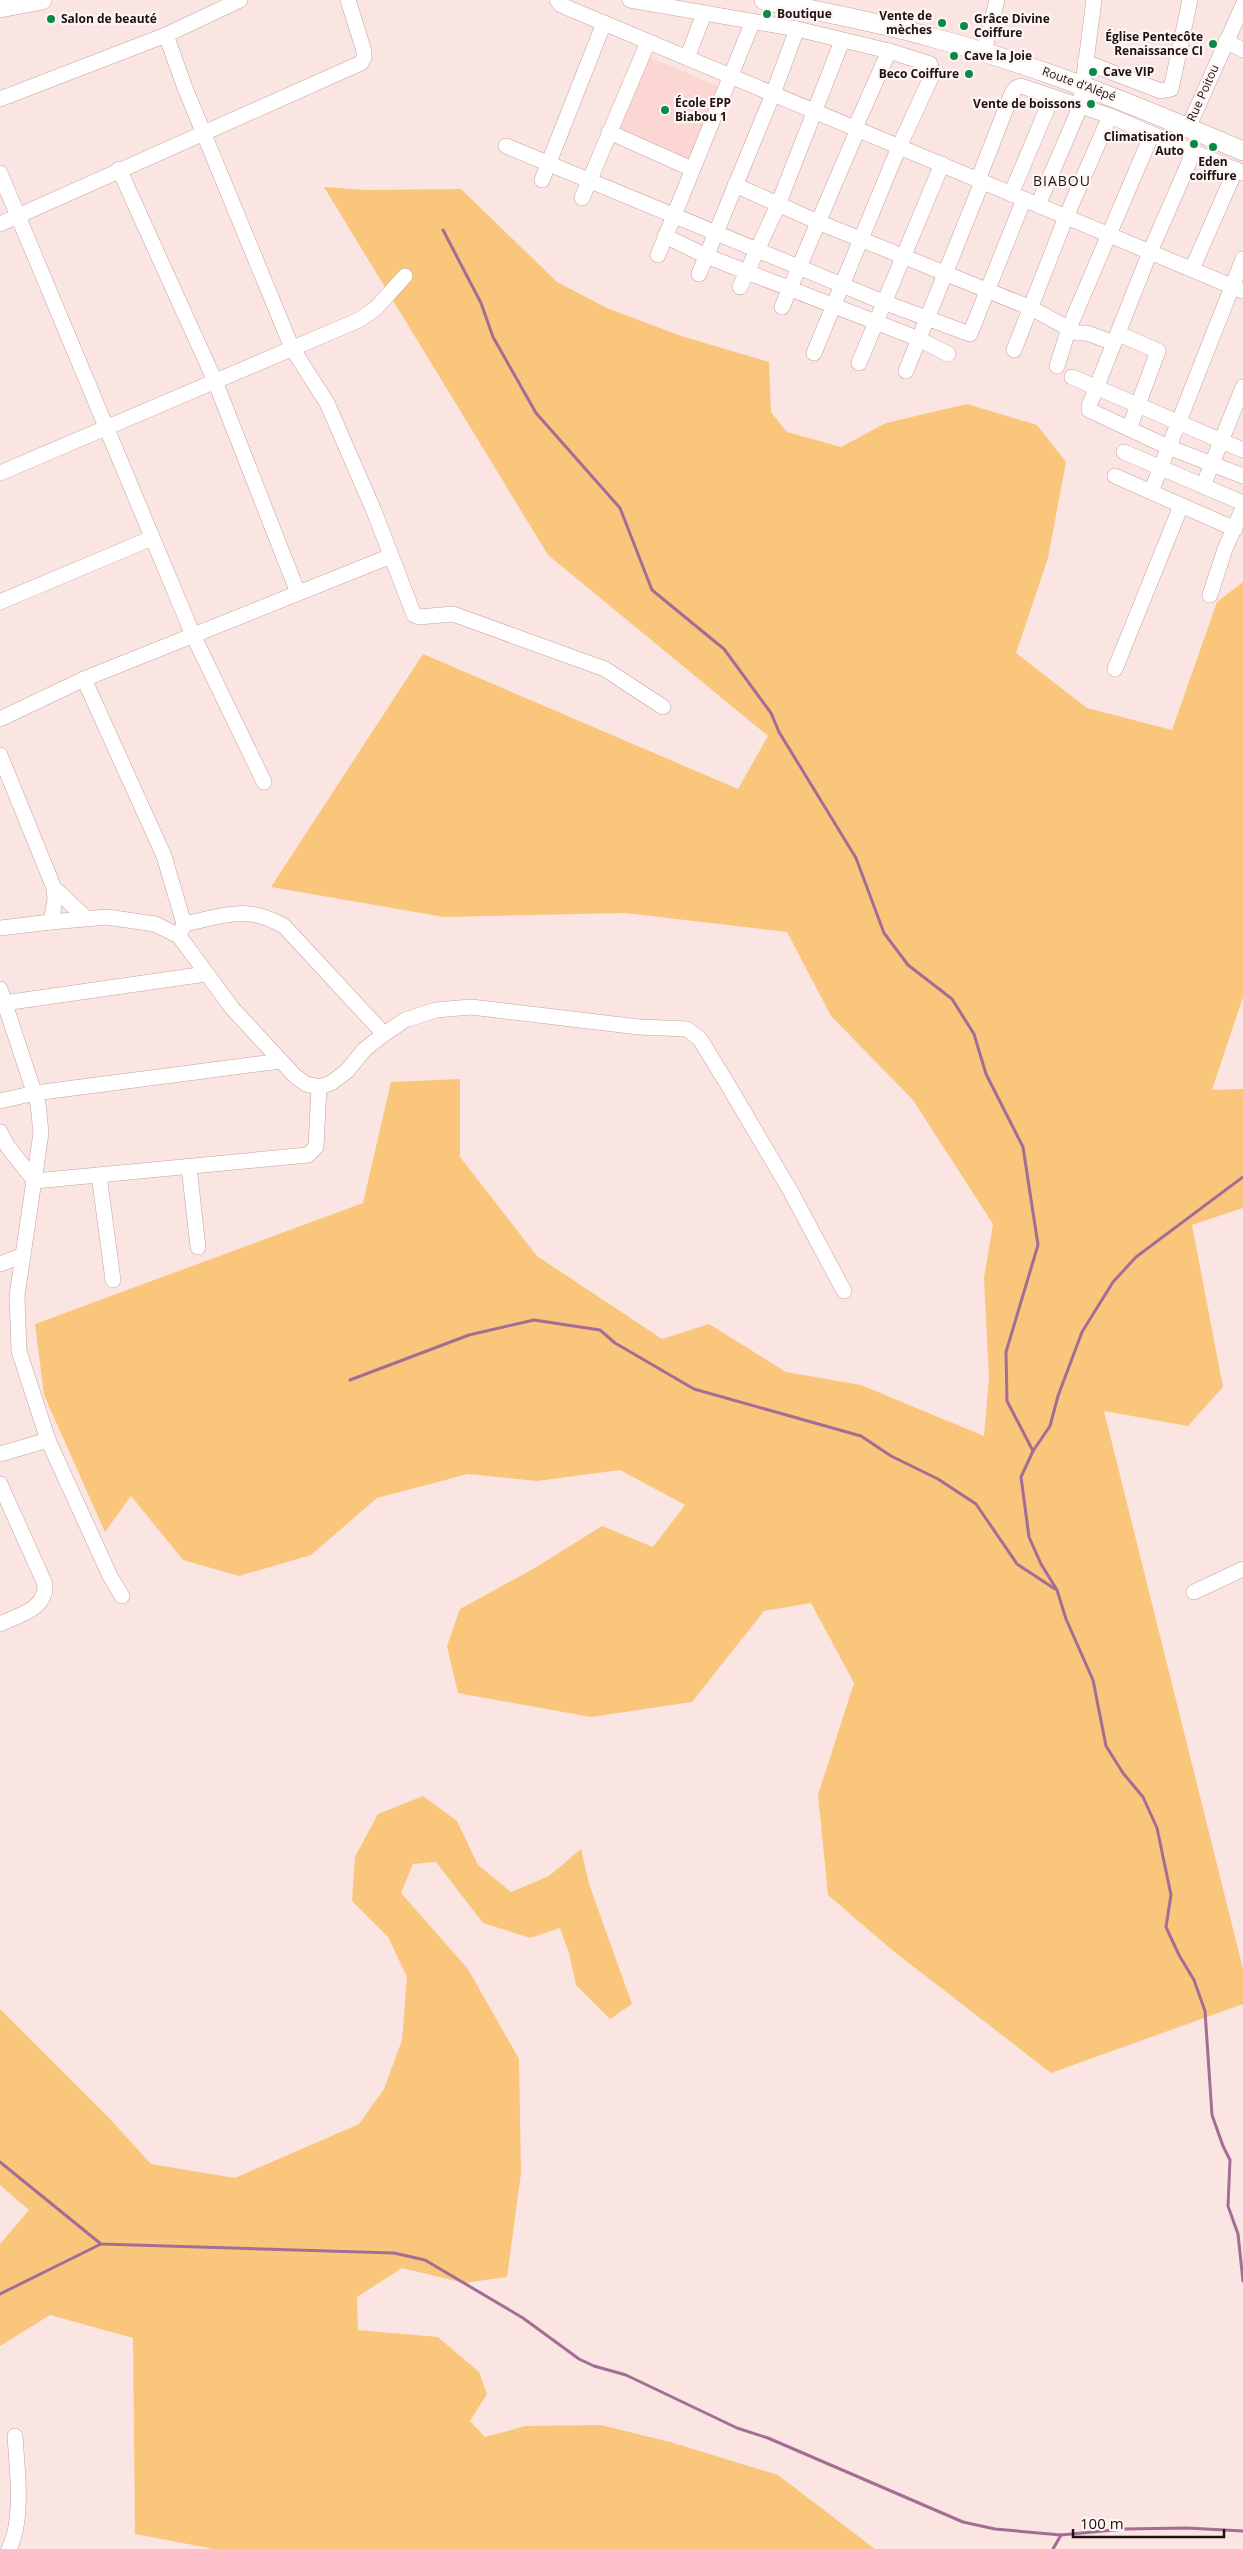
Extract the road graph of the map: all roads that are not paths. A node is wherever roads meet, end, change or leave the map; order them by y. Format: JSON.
{"nodes":[{"id":1,"x":42,"y":0,"type":"edge"},
{"id":2,"x":240,"y":0,"type":"edge"},
{"id":3,"x":348,"y":0,"type":"edge"},
{"id":4,"x":556,"y":0,"type":"edge"},
{"id":5,"x":630,"y":0,"type":"edge"},
{"id":6,"x":764,"y":0,"type":"edge"},
{"id":7,"x":997,"y":0,"type":"edge"},
{"id":8,"x":1094,"y":0,"type":"edge"},
{"id":9,"x":1190,"y":0,"type":"edge"},
{"id":10,"x":1243,"y":5,"type":"edge"},
{"id":11,"x":0,"y":8,"type":"edge"},
{"id":12,"x":704,"y":14,"type":"junction"},
{"id":13,"x":753,"y":21,"type":"junction"},
{"id":14,"x":604,"y":23,"type":"junction"},
{"id":15,"x":797,"y":29,"type":"junction"},
{"id":16,"x":166,"y":35,"type":"junction"},
{"id":17,"x":842,"y":41,"type":"junction"},
{"id":18,"x":1226,"y":41,"type":"junction"},
{"id":19,"x":648,"y":42,"type":"junction"},
{"id":20,"x":1243,"y":50,"type":"edge"},
{"id":21,"x":888,"y":51,"type":"junction"},
{"id":22,"x":984,"y":52,"type":"junction"},
{"id":23,"x":687,"y":58,"type":"junction"},
{"id":24,"x":1085,"y":62,"type":"junction"},
{"id":25,"x":729,"y":76,"type":"junction"},
{"id":26,"x":1082,"y":85,"type":"junction"},
{"id":27,"x":774,"y":94,"type":"junction"},
{"id":28,"x":1052,"y":97,"type":"junction"},
{"id":29,"x":0,"y":99,"type":"edge"},
{"id":30,"x":1080,"y":107,"type":"junction"},
{"id":31,"x":814,"y":111,"type":"junction"},
{"id":32,"x":1110,"y":116,"type":"junction"},
{"id":33,"x":1188,"y":128,"type":"junction"},
{"id":34,"x":856,"y":129,"type":"junction"},
{"id":35,"x":609,"y":132,"type":"junction"},
{"id":36,"x":204,"y":133,"type":"junction"},
{"id":37,"x":1152,"y":134,"type":"junction"},
{"id":38,"x":506,"y":146,"type":"dead end"},
{"id":39,"x":899,"y":147,"type":"junction"},
{"id":40,"x":1194,"y":151,"type":"junction"},
{"id":41,"x":1243,"y":151,"type":"edge"},
{"id":42,"x":549,"y":164,"type":"junction"},
{"id":43,"x":942,"y":164,"type":"junction"},
{"id":44,"x":692,"y":169,"type":"junction"},
{"id":45,"x":119,"y":170,"type":"junction"},
{"id":46,"x":1239,"y":171,"type":"edge"},
{"id":47,"x":0,"y":173,"type":"edge"},
{"id":48,"x":542,"y":180,"type":"dead end"},
{"id":49,"x":590,"y":180,"type":"junction"},
{"id":50,"x":980,"y":181,"type":"junction"},
{"id":51,"x":735,"y":185,"type":"junction"},
{"id":52,"x":582,"y":198,"type":"dead end"},
{"id":53,"x":1025,"y":199,"type":"junction"},
{"id":54,"x":778,"y":205,"type":"junction"},
{"id":55,"x":674,"y":215,"type":"junction"},
{"id":56,"x":18,"y":217,"type":"junction"},
{"id":57,"x":1066,"y":217,"type":"junction"},
{"id":58,"x":818,"y":222,"type":"junction"},
{"id":59,"x":0,"y":224,"type":"edge"},
{"id":60,"x":716,"y":232,"type":"junction"},
{"id":61,"x":1109,"y":234,"type":"junction"},
{"id":62,"x":666,"y":236,"type":"junction"},
{"id":63,"x":861,"y":239,"type":"junction"},
{"id":64,"x":757,"y":250,"type":"junction"},
{"id":65,"x":1150,"y":252,"type":"junction"},
{"id":66,"x":658,"y":254,"type":"dead end"},
{"id":67,"x":706,"y":256,"type":"junction"},
{"id":68,"x":903,"y":256,"type":"junction"},
{"id":69,"x":1243,"y":260,"type":"edge"},
{"id":70,"x":798,"y":266,"type":"junction"},
{"id":71,"x":1192,"y":269,"type":"junction"},
{"id":72,"x":747,"y":272,"type":"junction"},
{"id":73,"x":946,"y":272,"type":"junction"},
{"id":74,"x":699,"y":274,"type":"dead end"},
{"id":75,"x":405,"y":276,"type":"dead end"},
{"id":76,"x":841,"y":284,"type":"junction"},
{"id":77,"x":740,"y":287,"type":"dead end"},
{"id":78,"x":789,"y":288,"type":"junction"},
{"id":79,"x":1237,"y":288,"type":"edge"},
{"id":80,"x":988,"y":291,"type":"junction"},
{"id":81,"x":883,"y":302,"type":"junction"},
{"id":82,"x":832,"y":306,"type":"junction"},
{"id":83,"x":782,"y":307,"type":"dead end"},
{"id":84,"x":1031,"y":308,"type":"junction"},
{"id":85,"x":928,"y":317,"type":"junction"},
{"id":86,"x":874,"y":323,"type":"junction"},
{"id":87,"x":1069,"y":328,"type":"junction"},
{"id":88,"x":919,"y":339,"type":"junction"},
{"id":89,"x":1116,"y":339,"type":"junction"},
{"id":90,"x":292,"y":348,"type":"junction"},
{"id":91,"x":1014,"y":350,"type":"dead end"},
{"id":92,"x":814,"y":353,"type":"dead end"},
{"id":93,"x":948,"y":354,"type":"dead end"},
{"id":94,"x":859,"y":363,"type":"dead end"},
{"id":95,"x":1057,"y":366,"type":"dead end"},
{"id":96,"x":906,"y":371,"type":"dead end"},
{"id":97,"x":1072,"y":378,"type":"dead end"},
{"id":98,"x":215,"y":381,"type":"junction"},
{"id":99,"x":1243,"y":387,"type":"edge"},
{"id":100,"x":1096,"y":388,"type":"junction"},
{"id":101,"x":1137,"y":406,"type":"junction"},
{"id":102,"x":1178,"y":423,"type":"junction"},
{"id":103,"x":105,"y":428,"type":"junction"},
{"id":104,"x":1129,"y":429,"type":"junction"},
{"id":105,"x":1221,"y":441,"type":"junction"},
{"id":106,"x":1168,"y":446,"type":"junction"},
{"id":107,"x":1243,"y":450,"type":"edge"},
{"id":108,"x":1124,"y":452,"type":"dead end"},
{"id":109,"x":1212,"y":463,"type":"junction"},
{"id":110,"x":1160,"y":469,"type":"junction"},
{"id":111,"x":1,"y":471,"type":"edge"},
{"id":112,"x":1115,"y":476,"type":"dead end"},
{"id":113,"x":1243,"y":476,"type":"edge"},
{"id":114,"x":1203,"y":486,"type":"junction"},
{"id":115,"x":1151,"y":492,"type":"junction"},
{"id":116,"x":1243,"y":503,"type":"edge"},
{"id":117,"x":1181,"y":506,"type":"junction"},
{"id":118,"x":1243,"y":508,"type":"edge"},
{"id":119,"x":1235,"y":529,"type":"junction"},
{"id":120,"x":152,"y":538,"type":"junction"},
{"id":121,"x":391,"y":556,"type":"junction"},
{"id":122,"x":298,"y":593,"type":"junction"},
{"id":123,"x":1210,"y":595,"type":"dead end"},
{"id":124,"x":0,"y":602,"type":"edge"},
{"id":125,"x":193,"y":635,"type":"junction"},
{"id":126,"x":1115,"y":669,"type":"dead end"},
{"id":127,"x":84,"y":679,"type":"junction"},
{"id":128,"x":663,"y":707,"type":"dead end"},
{"id":129,"x":0,"y":719,"type":"edge"},
{"id":130,"x":0,"y":755,"type":"edge"},
{"id":131,"x":264,"y":782,"type":"dead end"},
{"id":132,"x":54,"y":888,"type":"junction"},
{"id":133,"x":86,"y":918,"type":"junction"},
{"id":134,"x":51,"y":922,"type":"junction"},
{"id":135,"x":0,"y":928,"type":"edge"},
{"id":136,"x":182,"y":930,"type":"junction"},
{"id":137,"x":206,"y":974,"type":"junction"},
{"id":138,"x":2,"y":996,"type":"edge"},
{"id":139,"x":384,"y":1034,"type":"junction"},
{"id":140,"x":281,"y":1061,"type":"junction"},
{"id":141,"x":319,"y":1087,"type":"junction"},
{"id":142,"x":35,"y":1093,"type":"junction"},
{"id":143,"x":0,"y":1101,"type":"edge"},
{"id":144,"x":0,"y":1132,"type":"edge"},
{"id":145,"x":189,"y":1167,"type":"junction"},
{"id":146,"x":99,"y":1175,"type":"junction"},
{"id":147,"x":36,"y":1182,"type":"junction"},
{"id":148,"x":198,"y":1247,"type":"dead end"},
{"id":149,"x":21,"y":1256,"type":"junction"},
{"id":150,"x":1,"y":1262,"type":"edge"},
{"id":151,"x":113,"y":1280,"type":"dead end"},
{"id":152,"x":844,"y":1291,"type":"dead end"},
{"id":153,"x":48,"y":1440,"type":"junction"},
{"id":154,"x":0,"y":1454,"type":"edge"},
{"id":155,"x":0,"y":1484,"type":"edge"},
{"id":156,"x":1243,"y":1569,"type":"edge"},
{"id":157,"x":1194,"y":1592,"type":"dead end"},
{"id":158,"x":122,"y":1596,"type":"dead end"},
{"id":159,"x":0,"y":1624,"type":"edge"},
{"id":160,"x":15,"y":2436,"type":"dead end"},
{"id":161,"x":9,"y":2549,"type":"edge"}],
"edges":[{"from":1,"to":11,"type":"main road"},
{"from":2,"to":16,"type":"street"},
{"from":3,"to":36,"type":"street"},
{"from":4,"to":14,"type":"street"},
{"from":5,"to":12,"type":"street"},
{"from":6,"to":22,"type":"main road","name":"Route d'Alépé"},
{"from":7,"to":22,"type":"street"},
{"from":8,"to":24,"type":"street"},
{"from":9,"to":24,"type":"street"},
{"from":10,"to":18,"type":"street","name":"Rue Poitou"},
{"from":12,"to":13,"type":"street"},
{"from":12,"to":23,"type":"street"},
{"from":13,"to":15,"type":"street"},
{"from":13,"to":25,"type":"street"},
{"from":14,"to":19,"type":"street"},
{"from":14,"to":42,"type":"street"},
{"from":15,"to":17,"type":"street"},
{"from":15,"to":27,"type":"street"},
{"from":16,"to":29,"type":"street"},
{"from":16,"to":36,"type":"street"},
{"from":17,"to":21,"type":"street"},
{"from":17,"to":31,"type":"street"},
{"from":18,"to":20,"type":"street"},
{"from":18,"to":33,"type":"street","name":"Rue Poitou"},
{"from":19,"to":23,"type":"street"},
{"from":19,"to":35,"type":"street"},
{"from":21,"to":34,"type":"street"},
{"from":21,"to":39,"type":"street"},
{"from":22,"to":26,"type":"main road","name":"Route d'Alépé"},
{"from":23,"to":25,"type":"street"},
{"from":24,"to":26,"type":"street"},
{"from":25,"to":27,"type":"street"},
{"from":25,"to":44,"type":"street"},
{"from":26,"to":30,"type":"street"},
{"from":26,"to":33,"type":"main road","name":"Route d'Alépé"},
{"from":27,"to":31,"type":"street"},
{"from":27,"to":51,"type":"street"},
{"from":28,"to":30,"type":"street"},
{"from":28,"to":50,"type":"street"},
{"from":28,"to":53,"type":"street"},
{"from":30,"to":32,"type":"street"},
{"from":30,"to":53,"type":"street"},
{"from":31,"to":34,"type":"street"},
{"from":31,"to":54,"type":"street"},
{"from":32,"to":37,"type":"street"},
{"from":32,"to":57,"type":"street"},
{"from":33,"to":41,"type":"main road","name":"Route d'Alépé"},
{"from":34,"to":39,"type":"street"},
{"from":34,"to":58,"type":"street"},
{"from":35,"to":44,"type":"street"},
{"from":35,"to":49,"type":"street"},
{"from":36,"to":45,"type":"street"},
{"from":36,"to":90,"type":"street"},
{"from":37,"to":40,"type":"street"},
{"from":37,"to":61,"type":"street"},
{"from":38,"to":42,"type":"street"},
{"from":39,"to":43,"type":"street"},
{"from":39,"to":63,"type":"street"},
{"from":40,"to":46,"type":"street"},
{"from":40,"to":65,"type":"street"},
{"from":42,"to":48,"type":"street"},
{"from":42,"to":49,"type":"street"},
{"from":43,"to":50,"type":"street"},
{"from":43,"to":68,"type":"street"},
{"from":44,"to":55,"type":"street"},
{"from":45,"to":56,"type":"street"},
{"from":45,"to":98,"type":"street"},
{"from":46,"to":71,"type":"street"},
{"from":47,"to":56,"type":"street"},
{"from":49,"to":52,"type":"street"},
{"from":49,"to":55,"type":"street"},
{"from":50,"to":53,"type":"street"},
{"from":50,"to":73,"type":"street"},
{"from":51,"to":54,"type":"street"},
{"from":51,"to":60,"type":"street"},
{"from":53,"to":57,"type":"street"},
{"from":53,"to":80,"type":"street"},
{"from":54,"to":58,"type":"street"},
{"from":54,"to":64,"type":"street"},
{"from":55,"to":60,"type":"street"},
{"from":55,"to":62,"type":"street"},
{"from":56,"to":59,"type":"street"},
{"from":56,"to":103,"type":"street"},
{"from":57,"to":61,"type":"street"},
{"from":57,"to":84,"type":"street"},
{"from":58,"to":63,"type":"street"},
{"from":58,"to":70,"type":"street"},
{"from":60,"to":64,"type":"street"},
{"from":60,"to":67,"type":"street"},
{"from":61,"to":65,"type":"street"},
{"from":61,"to":87,"type":"street"},
{"from":62,"to":66,"type":"street"},
{"from":62,"to":67,"type":"street"},
{"from":63,"to":68,"type":"street"},
{"from":63,"to":76,"type":"street"},
{"from":64,"to":70,"type":"street"},
{"from":64,"to":72,"type":"street"},
{"from":65,"to":71,"type":"street"},
{"from":65,"to":89,"type":"street"},
{"from":67,"to":72,"type":"street"},
{"from":67,"to":74,"type":"street"},
{"from":68,"to":73,"type":"street"},
{"from":68,"to":81,"type":"street"},
{"from":69,"to":79,"type":"street"},
{"from":70,"to":76,"type":"street"},
{"from":70,"to":78,"type":"street"},
{"from":71,"to":79,"type":"street"},
{"from":72,"to":77,"type":"street"},
{"from":72,"to":78,"type":"street"},
{"from":73,"to":80,"type":"street"},
{"from":73,"to":85,"type":"street"},
{"from":75,"to":90,"type":"street"},
{"from":76,"to":81,"type":"street"},
{"from":76,"to":82,"type":"street"},
{"from":78,"to":82,"type":"street"},
{"from":78,"to":83,"type":"street"},
{"from":79,"to":102,"type":"street"},
{"from":80,"to":84,"type":"street"},
{"from":80,"to":85,"type":"street"},
{"from":81,"to":85,"type":"street"},
{"from":81,"to":86,"type":"street"},
{"from":82,"to":86,"type":"street"},
{"from":82,"to":92,"type":"street"},
{"from":84,"to":87,"type":"street"},
{"from":84,"to":91,"type":"street"},
{"from":85,"to":88,"type":"street"},
{"from":86,"to":88,"type":"street"},
{"from":86,"to":94,"type":"street"},
{"from":87,"to":89,"type":"street"},
{"from":87,"to":95,"type":"street"},
{"from":88,"to":93,"type":"street"},
{"from":88,"to":96,"type":"street"},
{"from":89,"to":100,"type":"street"},
{"from":89,"to":101,"type":"street"},
{"from":90,"to":98,"type":"street"},
{"from":90,"to":121,"type":"street"},
{"from":97,"to":100,"type":"street"},
{"from":98,"to":103,"type":"street"},
{"from":98,"to":122,"type":"street"},
{"from":99,"to":105,"type":"street"},
{"from":100,"to":101,"type":"street"},
{"from":100,"to":104,"type":"street"},
{"from":101,"to":102,"type":"street"},
{"from":101,"to":104,"type":"street"},
{"from":102,"to":105,"type":"street"},
{"from":102,"to":106,"type":"street"},
{"from":103,"to":111,"type":"street"},
{"from":103,"to":120,"type":"street"},
{"from":104,"to":106,"type":"street"},
{"from":105,"to":107,"type":"street"},
{"from":105,"to":109,"type":"street"},
{"from":106,"to":109,"type":"street"},
{"from":106,"to":110,"type":"street"},
{"from":108,"to":110,"type":"street"},
{"from":109,"to":113,"type":"street"},
{"from":109,"to":114,"type":"street"},
{"from":110,"to":114,"type":"street"},
{"from":110,"to":115,"type":"street"},
{"from":112,"to":115,"type":"street"},
{"from":114,"to":116,"type":"street"},
{"from":115,"to":117,"type":"street"},
{"from":117,"to":119,"type":"street"},
{"from":117,"to":126,"type":"street"},
{"from":118,"to":119,"type":"street"},
{"from":119,"to":123,"type":"street"},
{"from":120,"to":124,"type":"street"},
{"from":120,"to":125,"type":"street"},
{"from":121,"to":122,"type":"street"},
{"from":121,"to":128,"type":"street"},
{"from":122,"to":125,"type":"street"},
{"from":125,"to":127,"type":"street"},
{"from":125,"to":131,"type":"street"},
{"from":127,"to":129,"type":"street"},
{"from":127,"to":136,"type":"street"},
{"from":130,"to":132,"type":"street"},
{"from":132,"to":133,"type":"street"},
{"from":132,"to":134,"type":"street"},
{"from":133,"to":134,"type":"street"},
{"from":133,"to":136,"type":"street"},
{"from":134,"to":135,"type":"street"},
{"from":136,"to":137,"type":"street"},
{"from":136,"to":139,"type":"street"},
{"from":137,"to":138,"type":"street"},
{"from":137,"to":140,"type":"street"},
{"from":138,"to":142,"type":"street"},
{"from":139,"to":141,"type":"street"},
{"from":139,"to":152,"type":"street"},
{"from":140,"to":141,"type":"street"},
{"from":140,"to":142,"type":"street"},
{"from":141,"to":145,"type":"street"},
{"from":142,"to":143,"type":"street"},
{"from":142,"to":147,"type":"street"},
{"from":144,"to":147,"type":"street"},
{"from":145,"to":146,"type":"street"},
{"from":145,"to":148,"type":"street"},
{"from":146,"to":147,"type":"street"},
{"from":146,"to":151,"type":"street"},
{"from":147,"to":149,"type":"street"},
{"from":149,"to":150,"type":"street"},
{"from":149,"to":153,"type":"street"},
{"from":153,"to":154,"type":"street"},
{"from":153,"to":158,"type":"street"},
{"from":155,"to":159,"type":"street"},
{"from":156,"to":157,"type":"street"},
{"from":160,"to":161,"type":"street"}]}
